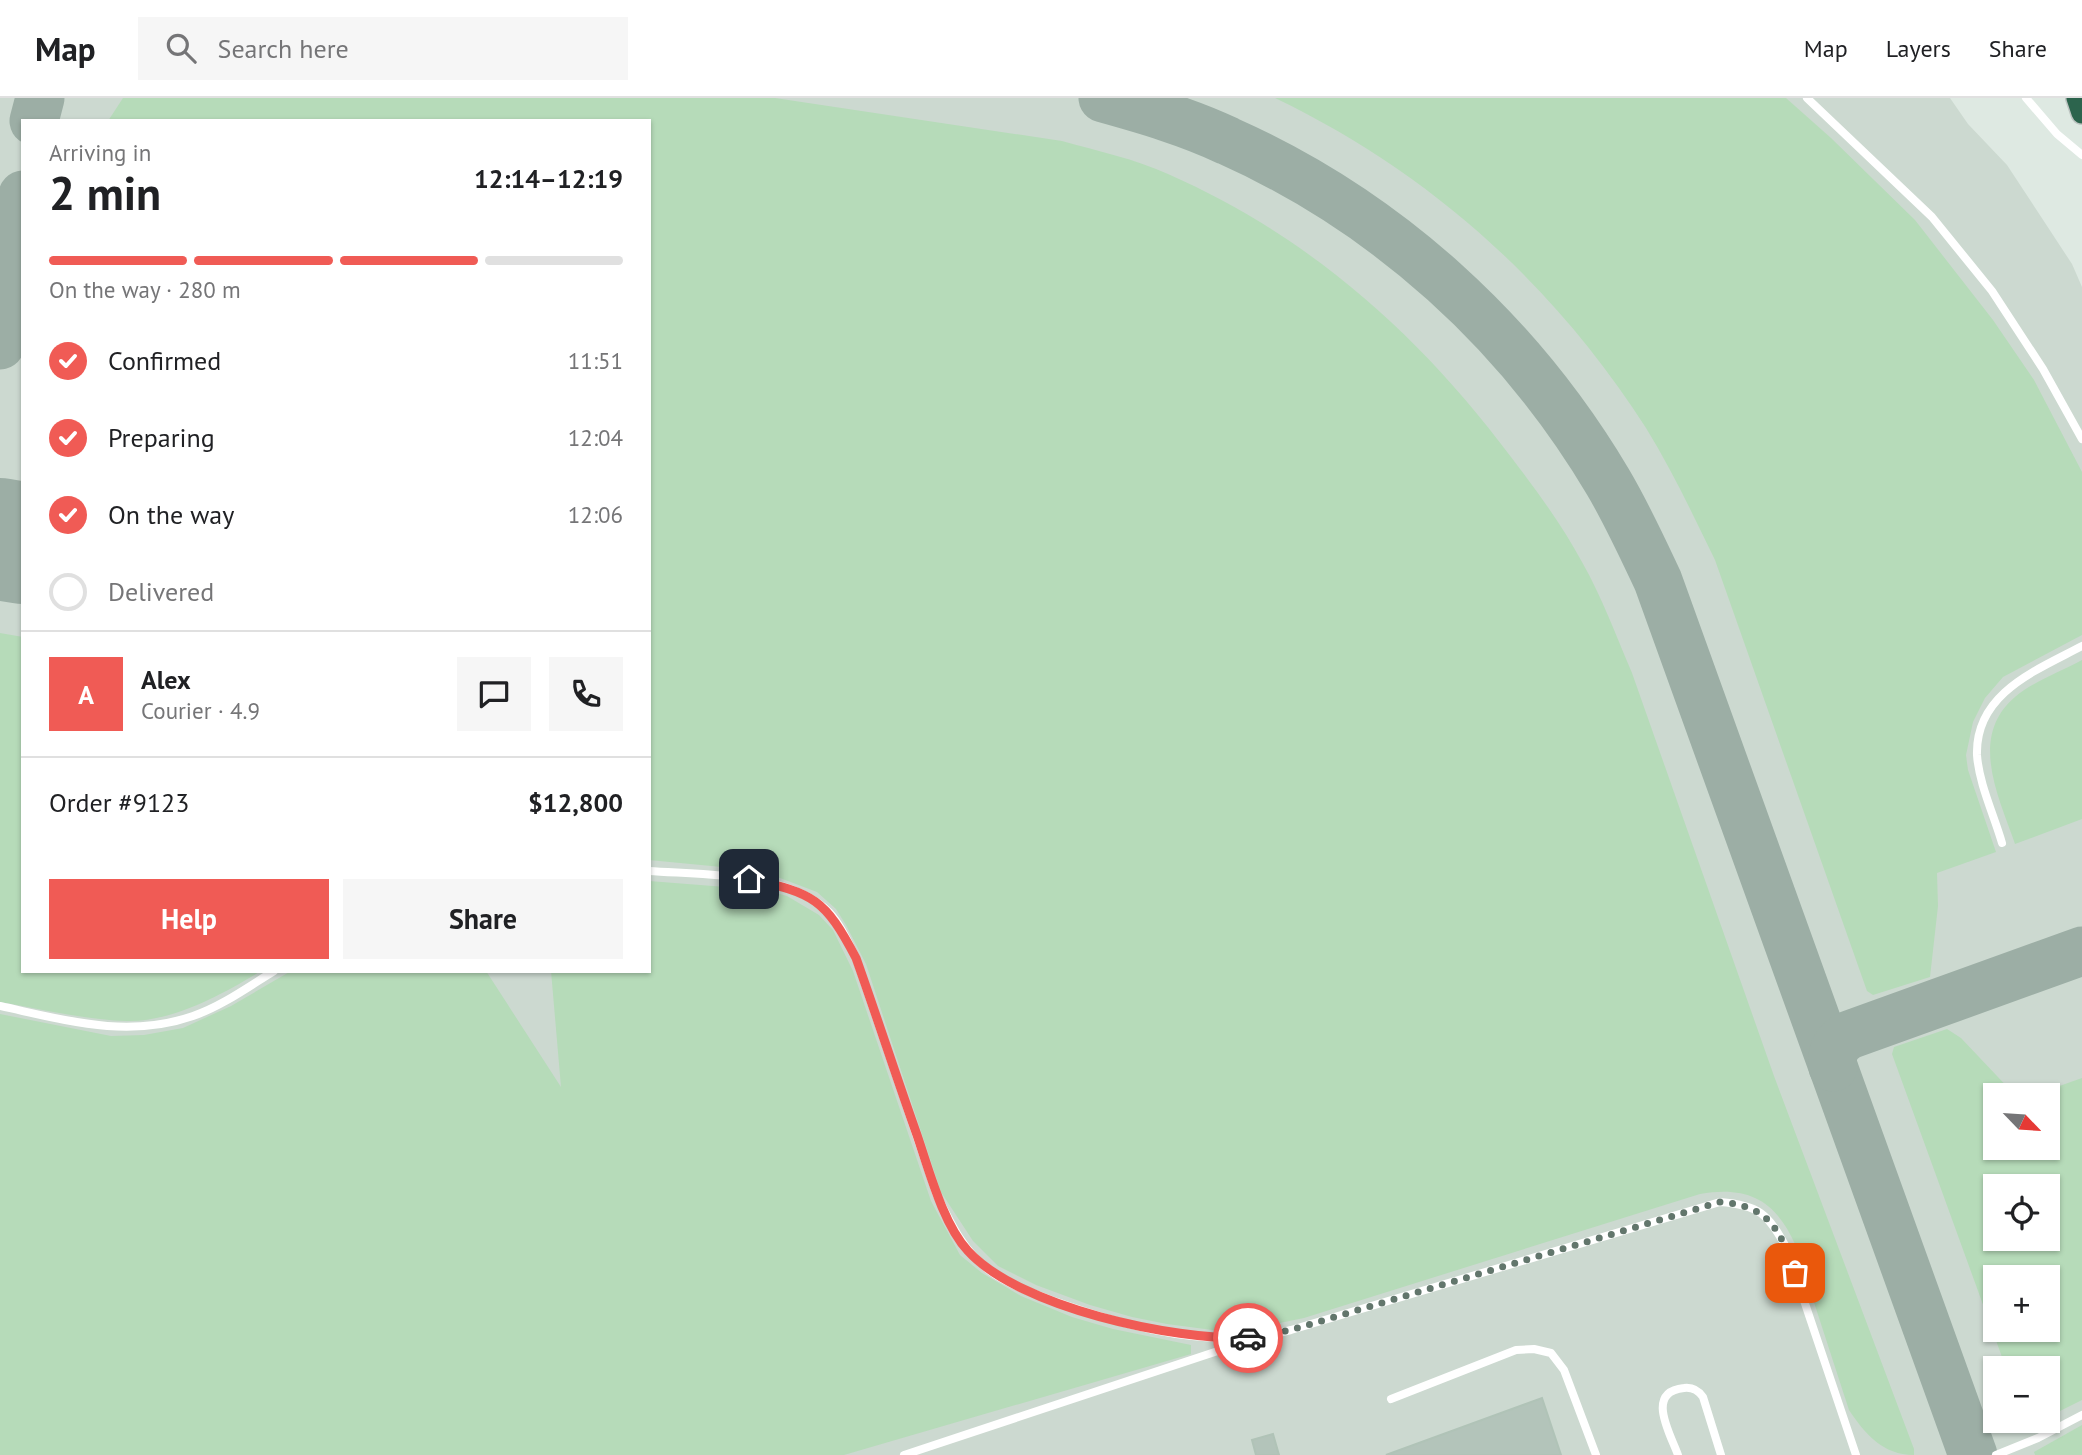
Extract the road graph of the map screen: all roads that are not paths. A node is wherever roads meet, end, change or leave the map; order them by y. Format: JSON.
{"nodes":[{"id":1,"x":1807,"y":98,"type":"edge"},
{"id":2,"x":2026,"y":98,"type":"edge"},
{"id":3,"x":2077,"y":98,"type":"edge"},
{"id":4,"x":2082,"y":113,"type":"edge"},
{"id":5,"x":2082,"y":155,"type":"edge"},
{"id":6,"x":2082,"y":439,"type":"edge"},
{"id":7,"x":2082,"y":646,"type":"edge"},
{"id":8,"x":2003,"y":843,"type":"dead end"},
{"id":9,"x":651,"y":870,"type":"edge"},
{"id":10,"x":271,"y":973,"type":"edge"},
{"id":11,"x":0,"y":1006,"type":"edge"},
{"id":12,"x":1257,"y":1337,"type":"junction"},
{"id":13,"x":1391,"y":1399,"type":"dead end"},
{"id":14,"x":2082,"y":1415,"type":"edge"},
{"id":15,"x":904,"y":1455,"type":"edge"},
{"id":16,"x":1596,"y":1455,"type":"edge"},
{"id":17,"x":1678,"y":1455,"type":"edge"},
{"id":18,"x":1721,"y":1455,"type":"edge"},
{"id":19,"x":1856,"y":1455,"type":"edge"},
{"id":20,"x":1997,"y":1455,"type":"edge"}],
"edges":[{"from":1,"to":6,"type":"lane"},
{"from":2,"to":5,"type":"lane"},
{"from":3,"to":4,"type":"highway"},
{"from":7,"to":8,"type":"lane"},
{"from":9,"to":12,"type":"lane"},
{"from":10,"to":11,"type":"lane"},
{"from":12,"to":15,"type":"lane"},
{"from":12,"to":19,"type":"lane"},
{"from":13,"to":16,"type":"lane"},
{"from":14,"to":20,"type":"lane"},
{"from":17,"to":18,"type":"lane"}]}
